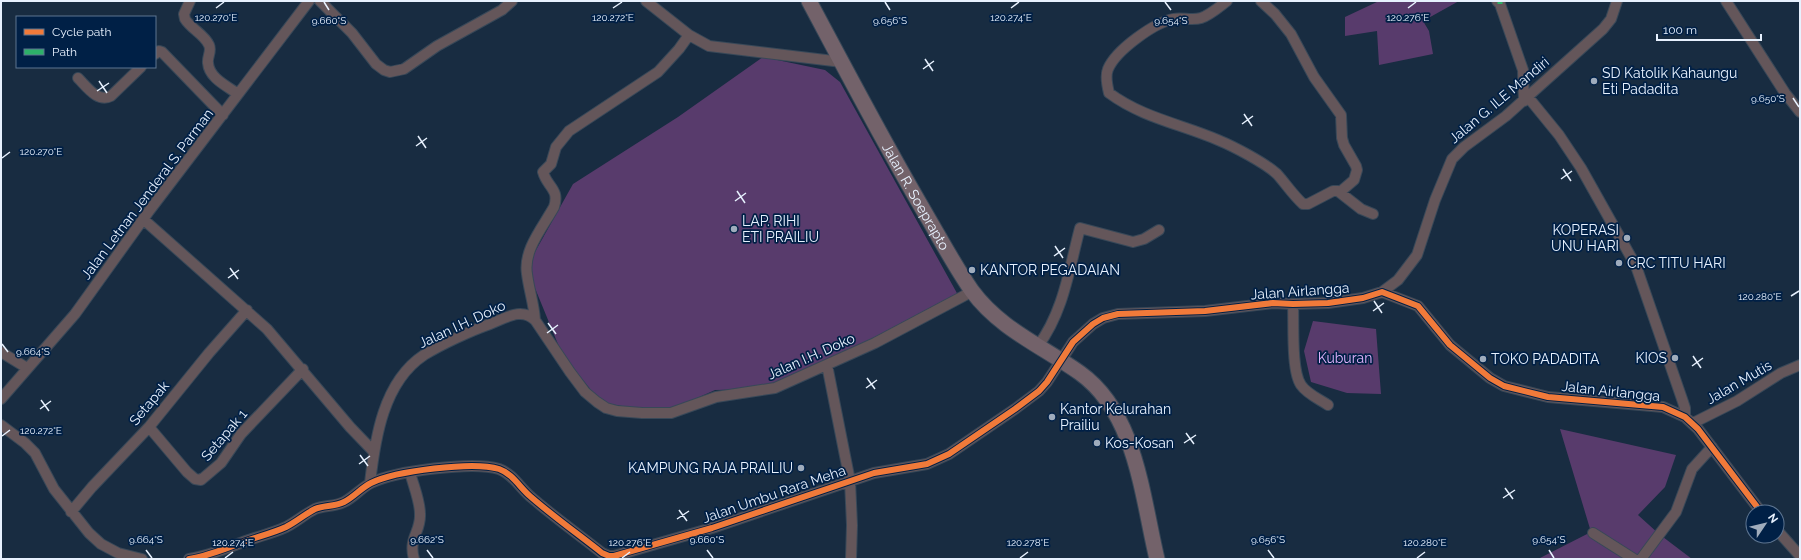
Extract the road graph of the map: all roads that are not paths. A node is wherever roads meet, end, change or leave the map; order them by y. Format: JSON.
{"nodes":[{"id":1,"x":190,"y":1,"type":"edge"},
{"id":2,"x":309,"y":1,"type":"edge"},
{"id":3,"x":320,"y":1,"type":"edge"},
{"id":4,"x":512,"y":1,"type":"edge"},
{"id":5,"x":646,"y":1,"type":"edge"},
{"id":6,"x":809,"y":1,"type":"edge"},
{"id":7,"x":1227,"y":1,"type":"edge"},
{"id":8,"x":1261,"y":1,"type":"edge"},
{"id":9,"x":1617,"y":1,"type":"edge"},
{"id":10,"x":1726,"y":1,"type":"edge"},
{"id":11,"x":1499,"y":2,"type":"edge"},
{"id":12,"x":689,"y":35,"type":"junction"},
{"id":13,"x":156,"y":53,"type":"edge"},
{"id":14,"x":842,"y":62,"type":"junction"},
{"id":15,"x":140,"y":68,"type":"edge"},
{"id":16,"x":78,"y":78,"type":"dead end"},
{"id":17,"x":238,"y":94,"type":"junction"},
{"id":18,"x":1526,"y":99,"type":"junction"},
{"id":19,"x":1800,"y":112,"type":"edge"},
{"id":20,"x":223,"y":115,"type":"junction"},
{"id":21,"x":1340,"y":192,"type":"junction"},
{"id":22,"x":1373,"y":214,"type":"dead end"},
{"id":23,"x":143,"y":219,"type":"junction"},
{"id":24,"x":1159,"y":230,"type":"dead end"},
{"id":25,"x":973,"y":291,"type":"junction"},
{"id":26,"x":1382,"y":292,"type":"junction"},
{"id":27,"x":1294,"y":304,"type":"junction"},
{"id":28,"x":247,"y":310,"type":"junction"},
{"id":29,"x":535,"y":320,"type":"junction"},
{"id":30,"x":1038,"y":346,"type":"junction"},
{"id":31,"x":1,"y":352,"type":"edge"},
{"id":32,"x":1060,"y":360,"type":"junction"},
{"id":33,"x":827,"y":365,"type":"junction"},
{"id":34,"x":27,"y":368,"type":"junction"},
{"id":35,"x":1799,"y":368,"type":"edge"},
{"id":36,"x":302,"y":369,"type":"junction"},
{"id":37,"x":1,"y":399,"type":"edge"},
{"id":38,"x":1328,"y":405,"type":"dead end"},
{"id":39,"x":1689,"y":420,"type":"junction"},
{"id":40,"x":1,"y":426,"type":"edge"},
{"id":41,"x":149,"y":427,"type":"junction"},
{"id":42,"x":1712,"y":447,"type":"junction"},
{"id":43,"x":374,"y":452,"type":"junction"},
{"id":44,"x":410,"y":472,"type":"junction"},
{"id":45,"x":850,"y":481,"type":"junction"},
{"id":46,"x":370,"y":483,"type":"junction"},
{"id":47,"x":1755,"y":504,"type":"edge"},
{"id":48,"x":71,"y":512,"type":"junction"},
{"id":49,"x":1593,"y":533,"type":"dead end"},
{"id":50,"x":1785,"y":539,"type":"edge"},
{"id":51,"x":1800,"y":556,"type":"edge"},
{"id":52,"x":142,"y":559,"type":"edge"},
{"id":53,"x":189,"y":559,"type":"edge"},
{"id":54,"x":414,"y":559,"type":"edge"},
{"id":55,"x":851,"y":559,"type":"edge"},
{"id":56,"x":1157,"y":559,"type":"edge"},
{"id":57,"x":1634,"y":559,"type":"edge"},
{"id":58,"x":1641,"y":559,"type":"edge"}],
"edges":[{"from":1,"to":17,"type":"street"},
{"from":2,"to":17,"type":"street","name":"Jalan Letnan Jenderal S. Parman"},
{"from":3,"to":4,"type":"street"},
{"from":5,"to":12,"type":"street"},
{"from":6,"to":14,"type":"highway","name":"Jalan R. Soeprapto"},
{"from":7,"to":21,"type":"street"},
{"from":8,"to":21,"type":"street"},
{"from":9,"to":18,"type":"street","name":"Jalan G. ILE Mandiri"},
{"from":10,"to":19,"type":"street"},
{"from":11,"to":18,"type":"street"},
{"from":12,"to":14,"type":"street"},
{"from":12,"to":29,"type":"street"},
{"from":13,"to":20,"type":"street"},
{"from":14,"to":25,"type":"highway","name":"Jalan R. Soeprapto"},
{"from":15,"to":16,"type":"street"},
{"from":17,"to":20,"type":"street","name":"Jalan Letnan Jenderal S. Parman"},
{"from":18,"to":26,"type":"street","name":"Jalan G. ILE Mandiri"},
{"from":18,"to":39,"type":"street"},
{"from":20,"to":23,"type":"street","name":"Jalan Letnan Jenderal S. Parman"},
{"from":21,"to":22,"type":"street"},
{"from":23,"to":28,"type":"street"},
{"from":23,"to":34,"type":"street","name":"Jalan Letnan Jenderal S. Parman"},
{"from":24,"to":30,"type":"street"},
{"from":25,"to":30,"type":"highway","name":"Jalan R. Soeprapto"},
{"from":25,"to":33,"type":"street","name":"Jalan I.H. Doko"},
{"from":26,"to":27,"type":"street","name":"Jalan Airlangga"},
{"from":26,"to":39,"type":"street","name":"Jalan Airlangga"},
{"from":27,"to":32,"type":"street","name":"Jalan Airlangga"},
{"from":27,"to":38,"type":"street"},
{"from":28,"to":36,"type":"street"},
{"from":28,"to":41,"type":"street","name":"Setapak"},
{"from":29,"to":33,"type":"street","name":"Jalan I.H. Doko"},
{"from":29,"to":43,"type":"street","name":"Jalan I.H. Doko"},
{"from":30,"to":32,"type":"highway","name":"Jalan R. Soeprapto"},
{"from":31,"to":34,"type":"street"},
{"from":32,"to":45,"type":"street","name":"Jalan Umbu Rara Meha"},
{"from":32,"to":56,"type":"highway","name":"Jalan R. Soeprapto"},
{"from":33,"to":45,"type":"street"},
{"from":34,"to":37,"type":"street","name":"Jalan Letnan Jenderal S. Parman"},
{"from":35,"to":39,"type":"street","name":"Jalan Mutis"},
{"from":36,"to":41,"type":"street","name":"Setapak 1"},
{"from":36,"to":43,"type":"street"},
{"from":39,"to":42,"type":"street","name":"Jalan Airlangga"},
{"from":40,"to":48,"type":"street"},
{"from":41,"to":48,"type":"street","name":"Setapak"},
{"from":42,"to":47,"type":"street","name":"Jalan Airlangga"},
{"from":42,"to":58,"type":"street"},
{"from":43,"to":46,"type":"street","name":"Jalan I.H. Doko"},
{"from":44,"to":45,"type":"street","name":"Jalan Umbu Rara Meha"},
{"from":44,"to":46,"type":"street","name":"Jalan Umbu Rara Meha"},
{"from":44,"to":54,"type":"street"},
{"from":45,"to":55,"type":"street"},
{"from":46,"to":53,"type":"street"},
{"from":48,"to":52,"type":"street"},
{"from":49,"to":57,"type":"street"},
{"from":50,"to":51,"type":"street"}]}
